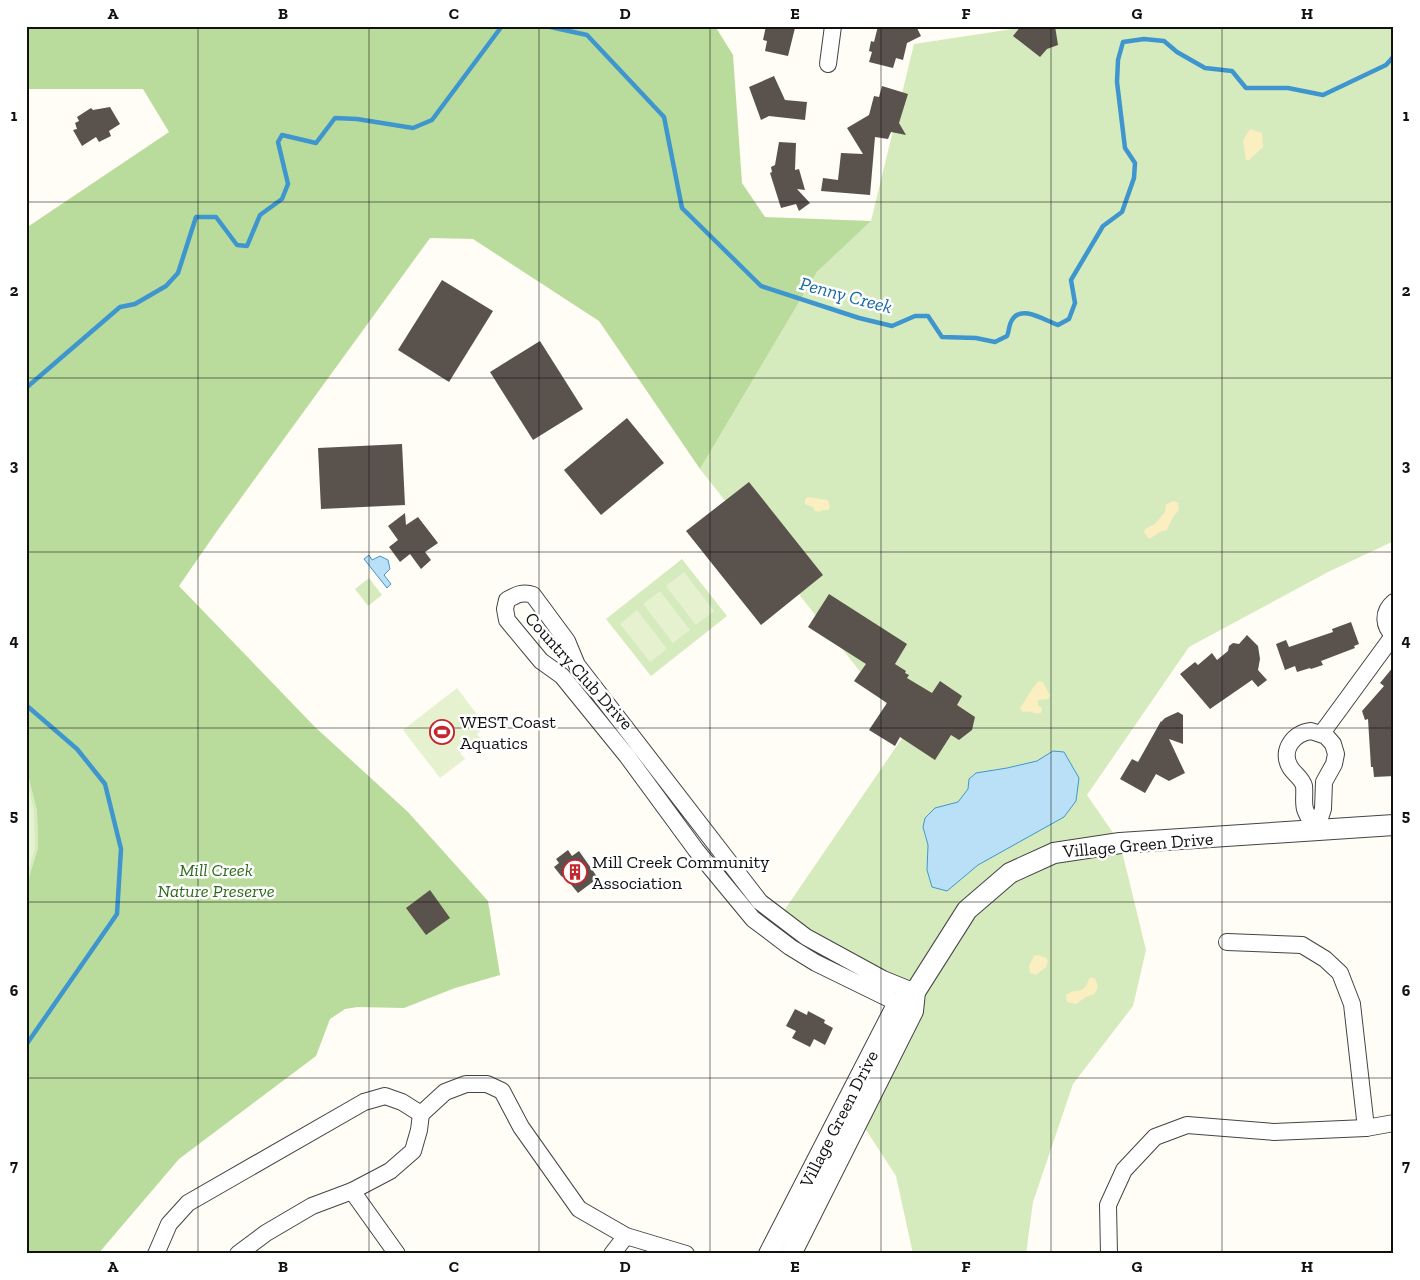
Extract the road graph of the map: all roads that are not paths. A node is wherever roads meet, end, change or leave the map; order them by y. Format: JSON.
{"nodes":[{"id":1,"x":833,"y":26,"type":"edge"},
{"id":2,"x":828,"y":64,"type":"dead end"},
{"id":3,"x":1394,"y":602,"type":"edge"},
{"id":4,"x":1394,"y":636,"type":"edge"},
{"id":5,"x":1322,"y":733,"type":"junction"},
{"id":6,"x":1394,"y":825,"type":"edge"},
{"id":7,"x":1316,"y":830,"type":"junction"},
{"id":8,"x":1227,"y":942,"type":"dead end"},
{"id":9,"x":909,"y":1002,"type":"junction"},
{"id":10,"x":421,"y":1114,"type":"junction"},
{"id":11,"x":1394,"y":1123,"type":"edge"},
{"id":12,"x":1366,"y":1128,"type":"junction"},
{"id":13,"x":352,"y":1191,"type":"junction"},
{"id":14,"x":626,"y":1236,"type":"junction"},
{"id":15,"x":156,"y":1254,"type":"edge"},
{"id":16,"x":238,"y":1254,"type":"edge"},
{"id":17,"x":397,"y":1254,"type":"edge"},
{"id":18,"x":612,"y":1254,"type":"edge"},
{"id":19,"x":686,"y":1254,"type":"edge"},
{"id":20,"x":769,"y":1254,"type":"edge"},
{"id":21,"x":791,"y":1254,"type":"edge"},
{"id":22,"x":1109,"y":1254,"type":"edge"}],
"edges":[{"from":1,"to":2,"type":"street"},
{"from":3,"to":4,"type":"street"},
{"from":4,"to":5,"type":"street"},
{"from":5,"to":7,"type":"street"},
{"from":5,"to":7,"type":"street"},
{"from":6,"to":7,"type":"street","name":"Village Green Drive"},
{"from":7,"to":9,"type":"street","name":"Village Green Drive"},
{"from":8,"to":12,"type":"street"},
{"from":9,"to":9,"type":"street","name":"Country Club Drive"},
{"from":9,"to":20,"type":"street","name":"Village Green Drive"},
{"from":9,"to":21,"type":"street","name":"Village Green Drive"},
{"from":10,"to":13,"type":"street"},
{"from":10,"to":14,"type":"street"},
{"from":10,"to":15,"type":"street"},
{"from":11,"to":12,"type":"street"},
{"from":12,"to":22,"type":"street"},
{"from":13,"to":16,"type":"street"},
{"from":13,"to":17,"type":"street"},
{"from":14,"to":18,"type":"street"},
{"from":14,"to":19,"type":"street"}]}
